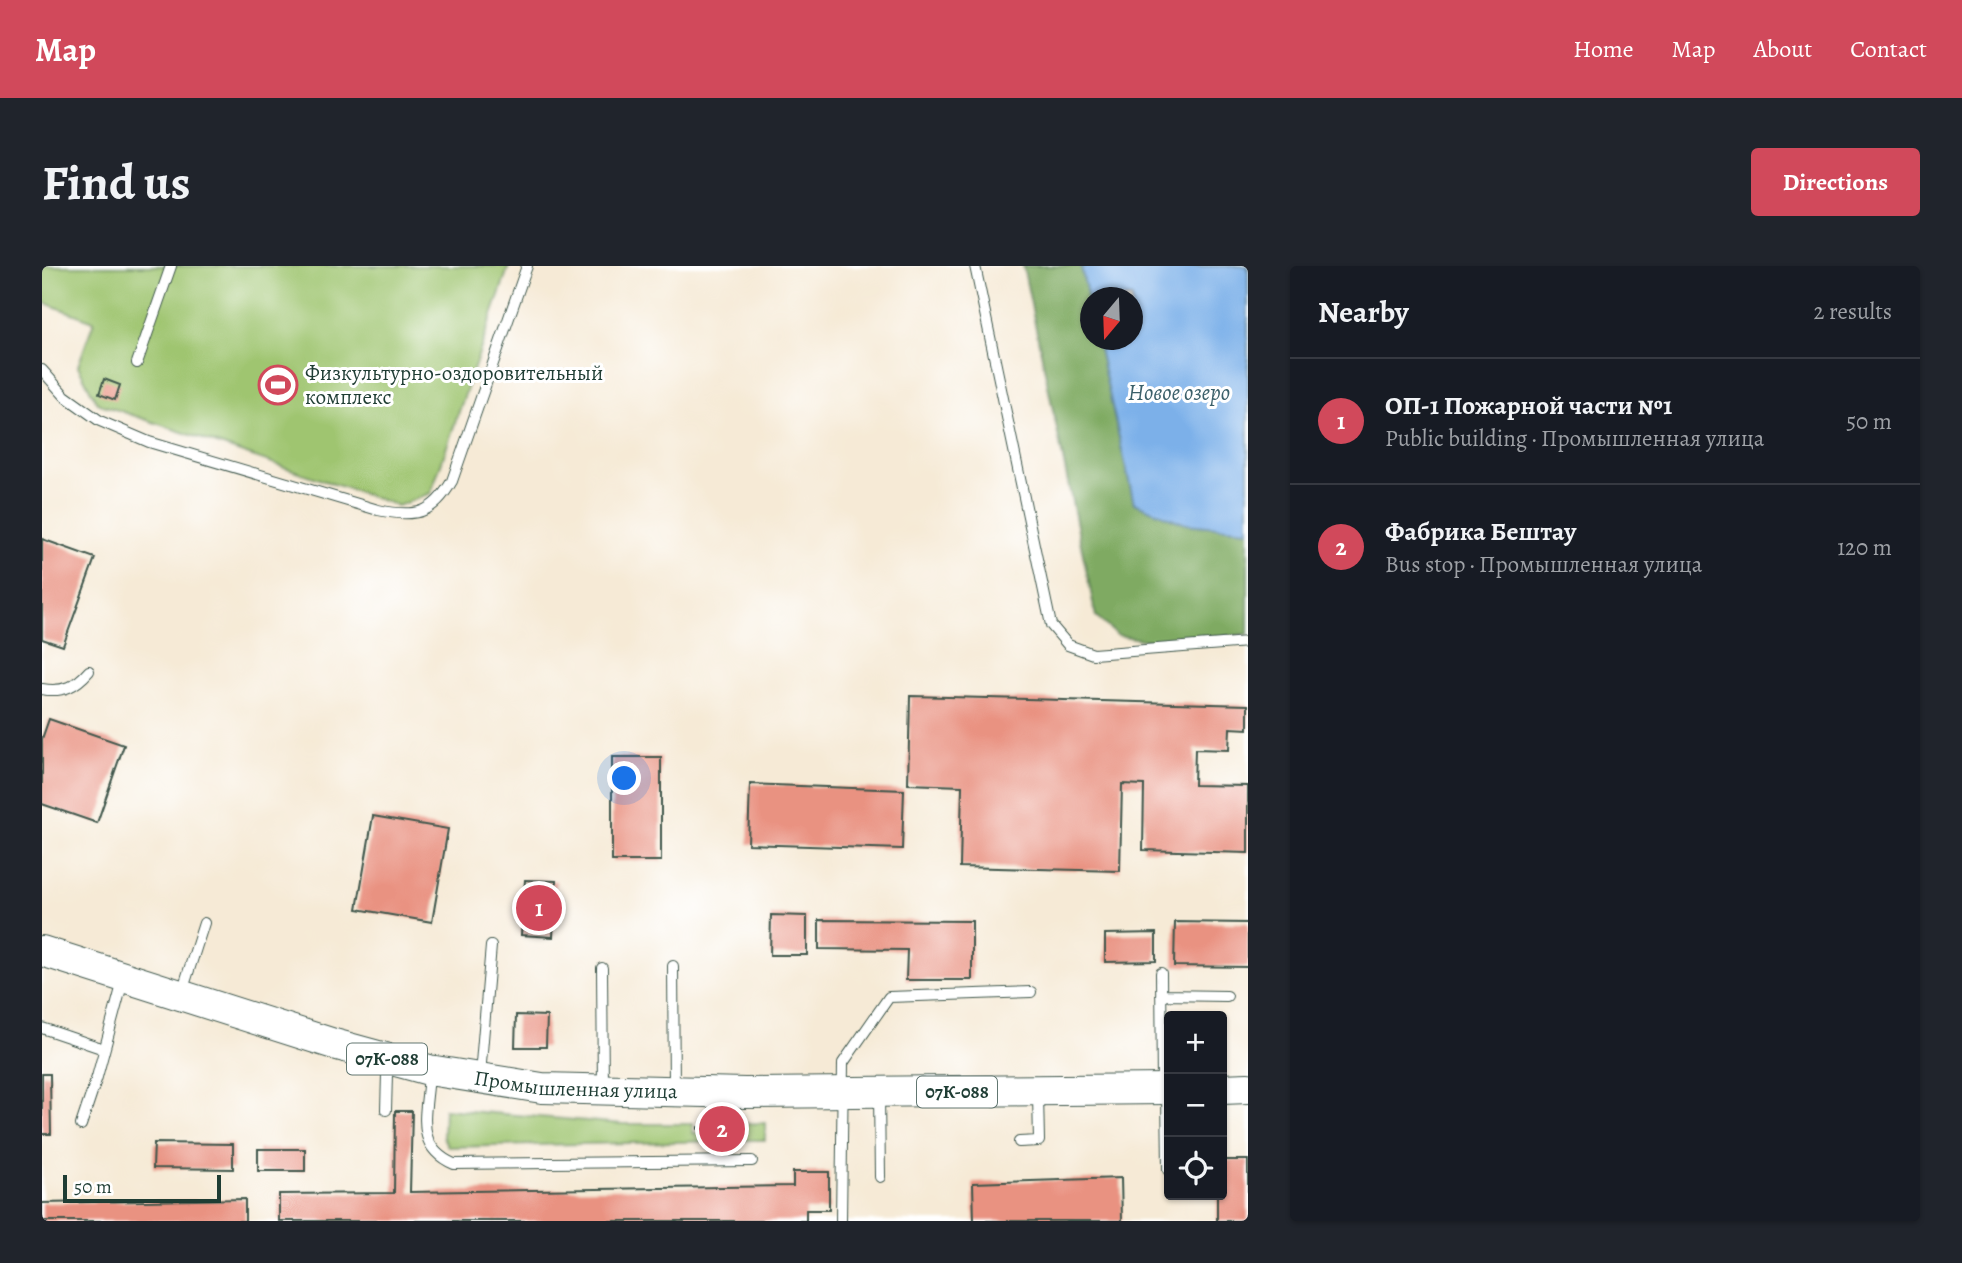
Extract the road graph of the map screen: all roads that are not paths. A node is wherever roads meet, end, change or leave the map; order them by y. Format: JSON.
{"nodes":[{"id":1,"x":171,"y":266,"type":"edge"},
{"id":2,"x":527,"y":266,"type":"edge"},
{"id":3,"x":975,"y":266,"type":"edge"},
{"id":4,"x":137,"y":363,"type":"dead end"},
{"id":5,"x":42,"y":370,"type":"edge"},
{"id":6,"x":1248,"y":642,"type":"edge"},
{"id":7,"x":89,"y":671,"type":"dead end"},
{"id":8,"x":42,"y":689,"type":"edge"},
{"id":9,"x":204,"y":923,"type":"dead end"},
{"id":10,"x":491,"y":946,"type":"dead end"},
{"id":11,"x":42,"y":951,"type":"edge"},
{"id":12,"x":673,"y":967,"type":"dead end"},
{"id":13,"x":602,"y":968,"type":"dead end"},
{"id":14,"x":1161,"y":973,"type":"dead end"},
{"id":15,"x":124,"y":977,"type":"junction"},
{"id":16,"x":1031,"y":992,"type":"dead end"},
{"id":17,"x":181,"y":995,"type":"junction"},
{"id":18,"x":1161,"y":995,"type":"junction"},
{"id":19,"x":1227,"y":996,"type":"dead end"},
{"id":20,"x":42,"y":1028,"type":"edge"},
{"id":21,"x":104,"y":1049,"type":"junction"},
{"id":22,"x":392,"y":1060,"type":"junction"},
{"id":23,"x":429,"y":1070,"type":"junction"},
{"id":24,"x":1165,"y":1074,"type":"edge"},
{"id":25,"x":480,"y":1079,"type":"junction"},
{"id":26,"x":1227,"y":1088,"type":"edge"},
{"id":27,"x":1248,"y":1088,"type":"edge"},
{"id":28,"x":1164,"y":1089,"type":"edge"},
{"id":29,"x":1037,"y":1091,"type":"junction"},
{"id":30,"x":603,"y":1092,"type":"junction"},
{"id":31,"x":674,"y":1092,"type":"junction"},
{"id":32,"x":843,"y":1092,"type":"junction"},
{"id":33,"x":879,"y":1093,"type":"junction"},
{"id":34,"x":386,"y":1110,"type":"dead end"},
{"id":35,"x":80,"y":1125,"type":"dead end"},
{"id":36,"x":1019,"y":1142,"type":"dead end"},
{"id":37,"x":752,"y":1161,"type":"dead end"},
{"id":38,"x":880,"y":1177,"type":"dead end"},
{"id":39,"x":841,"y":1221,"type":"edge"}],
"edges":[{"from":1,"to":4,"type":"lane"},
{"from":2,"to":5,"type":"lane"},
{"from":3,"to":6,"type":"lane"},
{"from":7,"to":8,"type":"lane"},
{"from":9,"to":17,"type":"lane"},
{"from":10,"to":25,"type":"lane"},
{"from":11,"to":15,"type":"main road","name":"Промышленная улица","number":"07К-088"},
{"from":12,"to":31,"type":"lane"},
{"from":13,"to":30,"type":"lane"},
{"from":14,"to":18,"type":"lane"},
{"from":15,"to":17,"type":"main road","name":"Промышленная улица","number":"07К-088"},
{"from":15,"to":21,"type":"lane"},
{"from":16,"to":32,"type":"lane"},
{"from":17,"to":22,"type":"main road","name":"Промышленная улица","number":"07К-088"},
{"from":18,"to":19,"type":"lane"},
{"from":18,"to":24,"type":"lane"},
{"from":20,"to":21,"type":"lane"},
{"from":21,"to":35,"type":"lane"},
{"from":22,"to":23,"type":"main road","name":"Промышленная улица","number":"07К-088"},
{"from":22,"to":34,"type":"lane"},
{"from":23,"to":25,"type":"main road","name":"Промышленная улица","number":"07К-088"},
{"from":23,"to":37,"type":"lane"},
{"from":25,"to":30,"type":"main road","name":"Промышленная улица","number":"07К-088"},
{"from":26,"to":27,"type":"main road"},
{"from":28,"to":29,"type":"main road","name":"Промышленная улица","number":"07К-088"},
{"from":29,"to":33,"type":"main road","name":"Промышленная улица","number":"07К-088"},
{"from":29,"to":36,"type":"lane"},
{"from":30,"to":31,"type":"main road","name":"Промышленная улица","number":"07К-088"},
{"from":31,"to":32,"type":"main road","name":"Промышленная улица","number":"07К-088"},
{"from":32,"to":33,"type":"main road","name":"Промышленная улица","number":"07К-088"},
{"from":32,"to":39,"type":"lane"},
{"from":33,"to":38,"type":"lane"}]}
